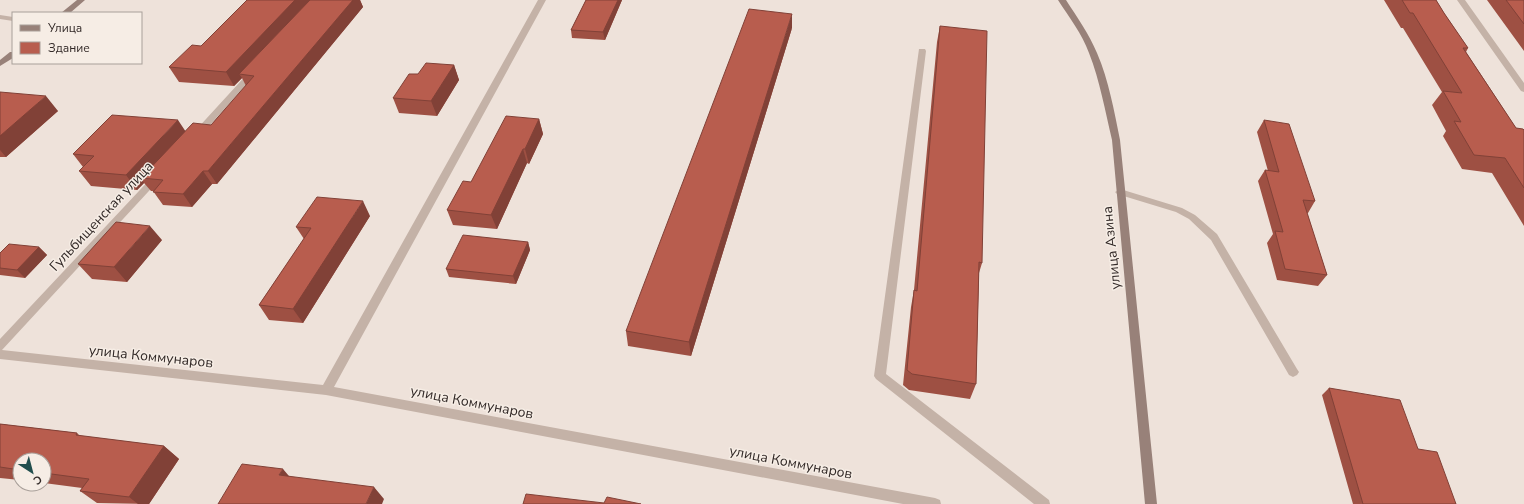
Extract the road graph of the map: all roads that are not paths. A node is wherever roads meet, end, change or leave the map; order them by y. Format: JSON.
{"nodes":[{"id":1,"x":81,"y":0,"type":"edge"},
{"id":2,"x":542,"y":0,"type":"edge"},
{"id":3,"x":1062,"y":0,"type":"edge"},
{"id":4,"x":1461,"y":0,"type":"edge"},
{"id":5,"x":66,"y":12,"type":"edge"},
{"id":6,"x":0,"y":17,"type":"edge"},
{"id":7,"x":12,"y":18,"type":"edge"},
{"id":8,"x":922,"y":51,"type":"dead end"},
{"id":9,"x":12,"y":55,"type":"edge"},
{"id":10,"x":0,"y":64,"type":"edge"},
{"id":11,"x":262,"y":64,"type":"edge"},
{"id":12,"x":1524,"y":89,"type":"edge"},
{"id":13,"x":193,"y":138,"type":"edge"},
{"id":14,"x":166,"y":167,"type":"edge"},
{"id":15,"x":1120,"y":192,"type":"junction"},
{"id":16,"x":0,"y":346,"type":"edge"},
{"id":17,"x":0,"y":354,"type":"edge"},
{"id":18,"x":1293,"y":372,"type":"dead end"},
{"id":19,"x":326,"y":390,"type":"junction"},
{"id":20,"x":935,"y":504,"type":"edge"},
{"id":21,"x":1044,"y":504,"type":"edge"},
{"id":22,"x":1151,"y":504,"type":"edge"}],
"edges":[{"from":1,"to":5,"type":"main road"},
{"from":2,"to":19,"type":"street"},
{"from":3,"to":15,"type":"main road","name":"улица Азина"},
{"from":4,"to":12,"type":"street"},
{"from":6,"to":7,"type":"street"},
{"from":8,"to":21,"type":"street"},
{"from":9,"to":10,"type":"main road"},
{"from":11,"to":13,"type":"street"},
{"from":14,"to":16,"type":"street","name":"Гульбищенская улица"},
{"from":15,"to":18,"type":"street"},
{"from":15,"to":22,"type":"main road","name":"улица Азина"},
{"from":17,"to":19,"type":"street","name":"улица Коммунаров"},
{"from":19,"to":20,"type":"street","name":"улица Коммунаров"}]}
